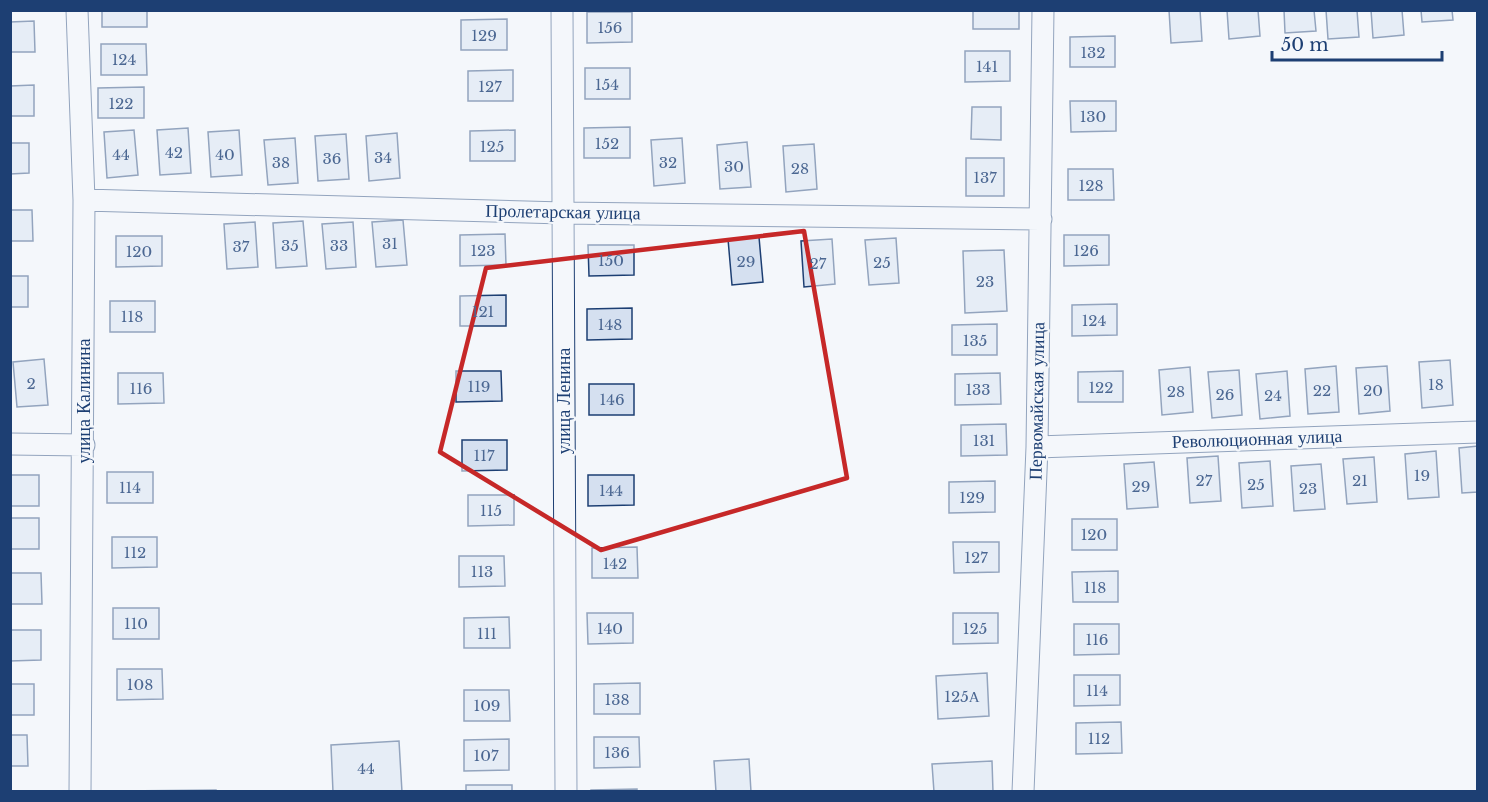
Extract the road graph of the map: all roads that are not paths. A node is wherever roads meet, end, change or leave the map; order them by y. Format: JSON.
{"nodes":[{"id":1,"x":77,"y":10,"type":"edge"},
{"id":2,"x":562,"y":10,"type":"edge"},
{"id":3,"x":1042,"y":10,"type":"edge"},
{"id":4,"x":84,"y":200,"type":"junction"},
{"id":5,"x":563,"y":213,"type":"junction"},
{"id":6,"x":1041,"y":219,"type":"junction"},
{"id":7,"x":1478,"y":432,"type":"edge"},
{"id":8,"x":10,"y":444,"type":"edge"},
{"id":9,"x":84,"y":445,"type":"junction"},
{"id":10,"x":1037,"y":447,"type":"junction"},
{"id":11,"x":80,"y":792,"type":"edge"},
{"id":12,"x":566,"y":792,"type":"edge"},
{"id":13,"x":1023,"y":792,"type":"edge"}],
"edges":[{"from":1,"to":4,"type":"street","name":"улица Калинина"},
{"from":2,"to":5,"type":"street","name":"улица Ленина"},
{"from":3,"to":6,"type":"street","name":"Первомайская улица"},
{"from":4,"to":5,"type":"street","name":"Пролетарская улица"},
{"from":4,"to":9,"type":"street","name":"улица Калинина"},
{"from":5,"to":6,"type":"street","name":"Пролетарская улица"},
{"from":5,"to":12,"type":"street","name":"улица Ленина"},
{"from":6,"to":10,"type":"street","name":"Первомайская улица"},
{"from":7,"to":10,"type":"street","name":"Революционная улица"},
{"from":8,"to":9,"type":"street"},
{"from":9,"to":11,"type":"street","name":"улица Калинина"},
{"from":10,"to":13,"type":"street","name":"Первомайская улица"}]}
